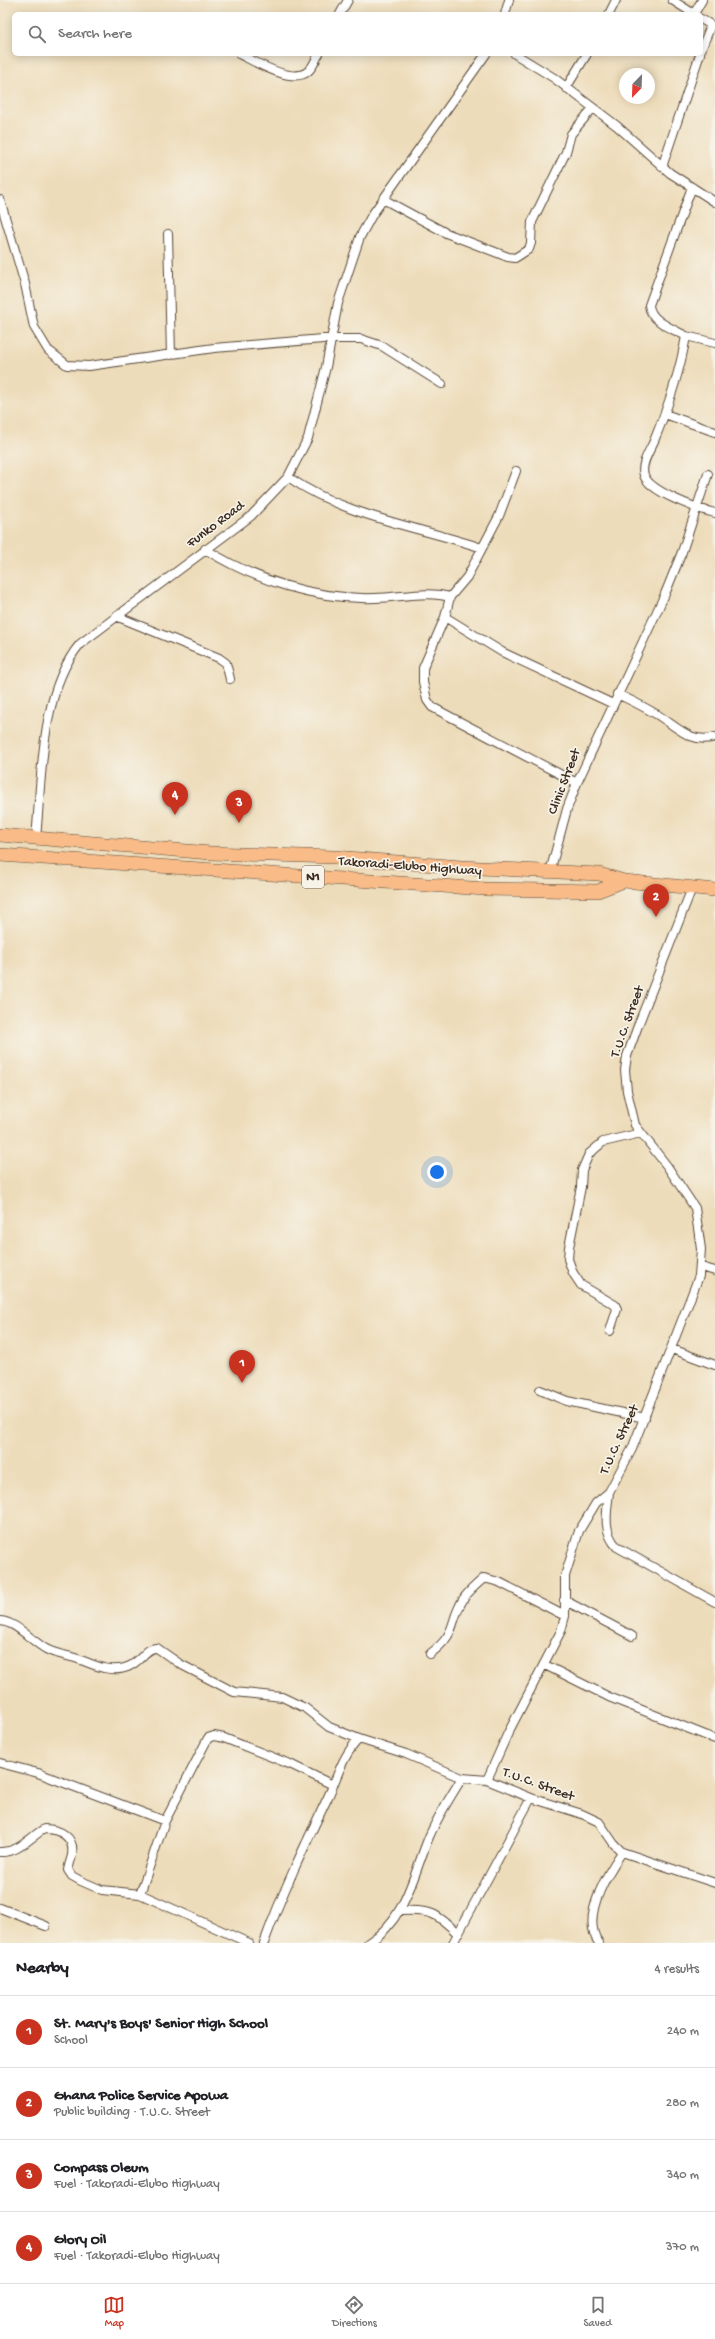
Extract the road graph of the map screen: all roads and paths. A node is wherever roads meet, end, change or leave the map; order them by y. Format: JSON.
{"nodes":[{"id":1,"x":348,"y":0,"type":"edge"},
{"id":2,"x":509,"y":0,"type":"edge"},
{"id":3,"x":616,"y":0,"type":"edge"},
{"id":4,"x":672,"y":0,"type":"edge"},
{"id":5,"x":702,"y":0,"type":"edge"},
{"id":6,"x":341,"y":12,"type":"edge"},
{"id":7,"x":506,"y":12,"type":"edge"},
{"id":8,"x":611,"y":12,"type":"edge"},
{"id":9,"x":691,"y":12,"type":"edge"},
{"id":10,"x":695,"y":12,"type":"edge"},
{"id":11,"x":703,"y":20,"type":"edge"},
{"id":12,"x":713,"y":26,"type":"edge"},
{"id":13,"x":703,"y":46,"type":"edge"},
{"id":14,"x":243,"y":56,"type":"edge"},
{"id":15,"x":318,"y":56,"type":"edge"},
{"id":16,"x":485,"y":56,"type":"edge"},
{"id":17,"x":518,"y":56,"type":"edge"},
{"id":18,"x":586,"y":56,"type":"edge"},
{"id":19,"x":699,"y":56,"type":"edge"},
{"id":20,"x":566,"y":88,"type":"junction"},
{"id":21,"x":593,"y":108,"type":"junction"},
{"id":22,"x":662,"y":167,"type":"junction"},
{"id":23,"x":692,"y":187,"type":"junction"},
{"id":24,"x":383,"y":199,"type":"junction"},
{"id":25,"x":0,"y":200,"type":"edge"},
{"id":26,"x":715,"y":202,"type":"edge"},
{"id":27,"x":168,"y":234,"type":"dead end"},
{"id":28,"x":686,"y":336,"type":"junction"},
{"id":29,"x":332,"y":341,"type":"junction"},
{"id":30,"x":715,"y":343,"type":"edge"},
{"id":31,"x":171,"y":355,"type":"junction"},
{"id":32,"x":442,"y":384,"type":"dead end"},
{"id":33,"x":665,"y":414,"type":"junction"},
{"id":34,"x":715,"y":432,"type":"edge"},
{"id":35,"x":516,"y":471,"type":"dead end"},
{"id":36,"x":708,"y":474,"type":"dead end"},
{"id":37,"x":288,"y":477,"type":"junction"},
{"id":38,"x":696,"y":508,"type":"junction"},
{"id":39,"x":715,"y":513,"type":"edge"},
{"id":40,"x":482,"y":548,"type":"junction"},
{"id":41,"x":205,"y":549,"type":"junction"},
{"id":42,"x":450,"y":597,"type":"junction"},
{"id":43,"x":116,"y":616,"type":"junction"},
{"id":44,"x":445,"y":617,"type":"junction"},
{"id":45,"x":230,"y":679,"type":"dead end"},
{"id":46,"x":617,"y":694,"type":"junction"},
{"id":47,"x":613,"y":704,"type":"junction"},
{"id":48,"x":715,"y":737,"type":"edge"},
{"id":49,"x":577,"y":783,"type":"junction"},
{"id":50,"x":0,"y":835,"type":"edge"},
{"id":51,"x":36,"y":838,"type":"junction"},
{"id":52,"x":0,"y":855,"type":"edge"},
{"id":53,"x":550,"y":872,"type":"junction"},
{"id":54,"x":624,"y":881,"type":"junction"},
{"id":55,"x":692,"y":888,"type":"junction"},
{"id":56,"x":715,"y":890,"type":"edge"},
{"id":57,"x":641,"y":1133,"type":"junction"},
{"id":58,"x":701,"y":1267,"type":"junction"},
{"id":59,"x":715,"y":1271,"type":"edge"},
{"id":60,"x":610,"y":1331,"type":"dead end"},
{"id":61,"x":672,"y":1349,"type":"junction"},
{"id":62,"x":715,"y":1366,"type":"edge"},
{"id":63,"x":540,"y":1390,"type":"dead end"},
{"id":64,"x":645,"y":1418,"type":"junction"},
{"id":65,"x":610,"y":1492,"type":"junction"},
{"id":66,"x":564,"y":1600,"type":"junction"},
{"id":67,"x":715,"y":1602,"type":"edge"},
{"id":68,"x":564,"y":1616,"type":"junction"},
{"id":69,"x":0,"y":1621,"type":"edge"},
{"id":70,"x":632,"y":1636,"type":"dead end"},
{"id":71,"x":430,"y":1654,"type":"dead end"},
{"id":72,"x":545,"y":1665,"type":"junction"},
{"id":73,"x":359,"y":1739,"type":"junction"},
{"id":74,"x":715,"y":1739,"type":"edge"},
{"id":75,"x":0,"y":1763,"type":"edge"},
{"id":76,"x":462,"y":1778,"type":"junction"},
{"id":77,"x":487,"y":1780,"type":"junction"},
{"id":78,"x":334,"y":1785,"type":"junction"},
{"id":79,"x":531,"y":1798,"type":"junction"},
{"id":80,"x":165,"y":1821,"type":"junction"},
{"id":81,"x":0,"y":1852,"type":"edge"},
{"id":82,"x":622,"y":1852,"type":"junction"},
{"id":83,"x":715,"y":1883,"type":"edge"},
{"id":84,"x":140,"y":1894,"type":"junction"},
{"id":85,"x":0,"y":1908,"type":"edge"},
{"id":86,"x":400,"y":1911,"type":"junction"},
{"id":87,"x":46,"y":1926,"type":"dead end"},
{"id":88,"x":458,"y":1934,"type":"junction"},
{"id":89,"x":249,"y":1943,"type":"edge"},
{"id":90,"x":264,"y":1943,"type":"edge"},
{"id":91,"x":368,"y":1943,"type":"edge"},
{"id":92,"x":453,"y":1943,"type":"edge"},
{"id":93,"x":599,"y":1943,"type":"edge"}],
"edges":[{"from":1,"to":6,"type":"street"},
{"from":2,"to":7,"type":"street"},
{"from":3,"to":8,"type":"street"},
{"from":4,"to":9,"type":"street"},
{"from":5,"to":10,"type":"street"},
{"from":11,"to":12,"type":"street"},
{"from":12,"to":13,"type":"street"},
{"from":14,"to":15,"type":"street"},
{"from":16,"to":24,"type":"street","name":"Funko Road"},
{"from":17,"to":20,"type":"street"},
{"from":18,"to":20,"type":"street"},
{"from":19,"to":22,"type":"street"},
{"from":20,"to":21,"type":"street"},
{"from":21,"to":22,"type":"street"},
{"from":21,"to":24,"type":"street"},
{"from":22,"to":23,"type":"street"},
{"from":23,"to":26,"type":"street"},
{"from":23,"to":28,"type":"street"},
{"from":24,"to":29,"type":"street","name":"Funko Road"},
{"from":25,"to":31,"type":"street"},
{"from":27,"to":31,"type":"street"},
{"from":28,"to":30,"type":"street"},
{"from":28,"to":33,"type":"street"},
{"from":29,"to":31,"type":"street"},
{"from":29,"to":32,"type":"street"},
{"from":29,"to":37,"type":"street","name":"Funko Road"},
{"from":33,"to":34,"type":"street"},
{"from":33,"to":38,"type":"street"},
{"from":35,"to":40,"type":"street"},
{"from":36,"to":38,"type":"street","name":"Clinic Street"},
{"from":37,"to":40,"type":"street"},
{"from":37,"to":41,"type":"street","name":"Funko Road"},
{"from":38,"to":39,"type":"street"},
{"from":38,"to":46,"type":"street","name":"Clinic Street"},
{"from":40,"to":42,"type":"street"},
{"from":41,"to":42,"type":"street"},
{"from":41,"to":43,"type":"street","name":"Funko Road"},
{"from":42,"to":44,"type":"street"},
{"from":43,"to":45,"type":"street"},
{"from":43,"to":51,"type":"street","name":"Funko Road"},
{"from":44,"to":47,"type":"street"},
{"from":44,"to":49,"type":"street"},
{"from":46,"to":47,"type":"street","name":"Clinic Street"},
{"from":46,"to":48,"type":"street"},
{"from":47,"to":49,"type":"street","name":"Clinic Street"},
{"from":49,"to":53,"type":"street","name":"Clinic Street"},
{"from":50,"to":51,"type":"highway","name":"Takoradi-Elubo Highway","number":"N1"},
{"from":51,"to":53,"type":"highway","name":"Takoradi-Elubo Highway","number":"N1"},
{"from":52,"to":54,"type":"highway","name":"Takoradi-Elubo Highway","number":"N1"},
{"from":53,"to":54,"type":"highway","name":"Takoradi-Elubo Highway","number":"N1"},
{"from":54,"to":55,"type":"highway","name":"Takoradi-Elubo Highway","number":"N1"},
{"from":55,"to":56,"type":"highway","name":"Takoradi-Elubo Highway","number":"N1"},
{"from":55,"to":57,"type":"street","name":"T.U.C. Street"},
{"from":57,"to":58,"type":"street","name":"T.U.C. Street"},
{"from":57,"to":60,"type":"street"},
{"from":58,"to":59,"type":"street"},
{"from":58,"to":61,"type":"street","name":"T.U.C. Street"},
{"from":61,"to":62,"type":"street"},
{"from":61,"to":64,"type":"street","name":"T.U.C. Street"},
{"from":63,"to":64,"type":"street"},
{"from":64,"to":65,"type":"street","name":"T.U.C. Street"},
{"from":65,"to":66,"type":"street","name":"T.U.C. Street"},
{"from":65,"to":67,"type":"street"},
{"from":66,"to":68,"type":"street","name":"T.U.C. Street"},
{"from":66,"to":70,"type":"street"},
{"from":68,"to":71,"type":"street"},
{"from":68,"to":72,"type":"street","name":"T.U.C. Street"},
{"from":69,"to":73,"type":"street"},
{"from":72,"to":74,"type":"street"},
{"from":72,"to":77,"type":"street","name":"T.U.C. Street"},
{"from":73,"to":76,"type":"street"},
{"from":73,"to":78,"type":"street"},
{"from":75,"to":80,"type":"street"},
{"from":76,"to":77,"type":"street"},
{"from":76,"to":86,"type":"street"},
{"from":77,"to":79,"type":"street","name":"T.U.C. Street"},
{"from":78,"to":80,"type":"street"},
{"from":78,"to":90,"type":"street"},
{"from":79,"to":82,"type":"street","name":"T.U.C. Street"},
{"from":79,"to":88,"type":"street"},
{"from":80,"to":84,"type":"street"},
{"from":81,"to":84,"type":"street"},
{"from":82,"to":83,"type":"street"},
{"from":82,"to":93,"type":"street"},
{"from":84,"to":89,"type":"street"},
{"from":85,"to":87,"type":"street"},
{"from":86,"to":88,"type":"street"},
{"from":86,"to":91,"type":"street"},
{"from":88,"to":92,"type":"street"}]}
